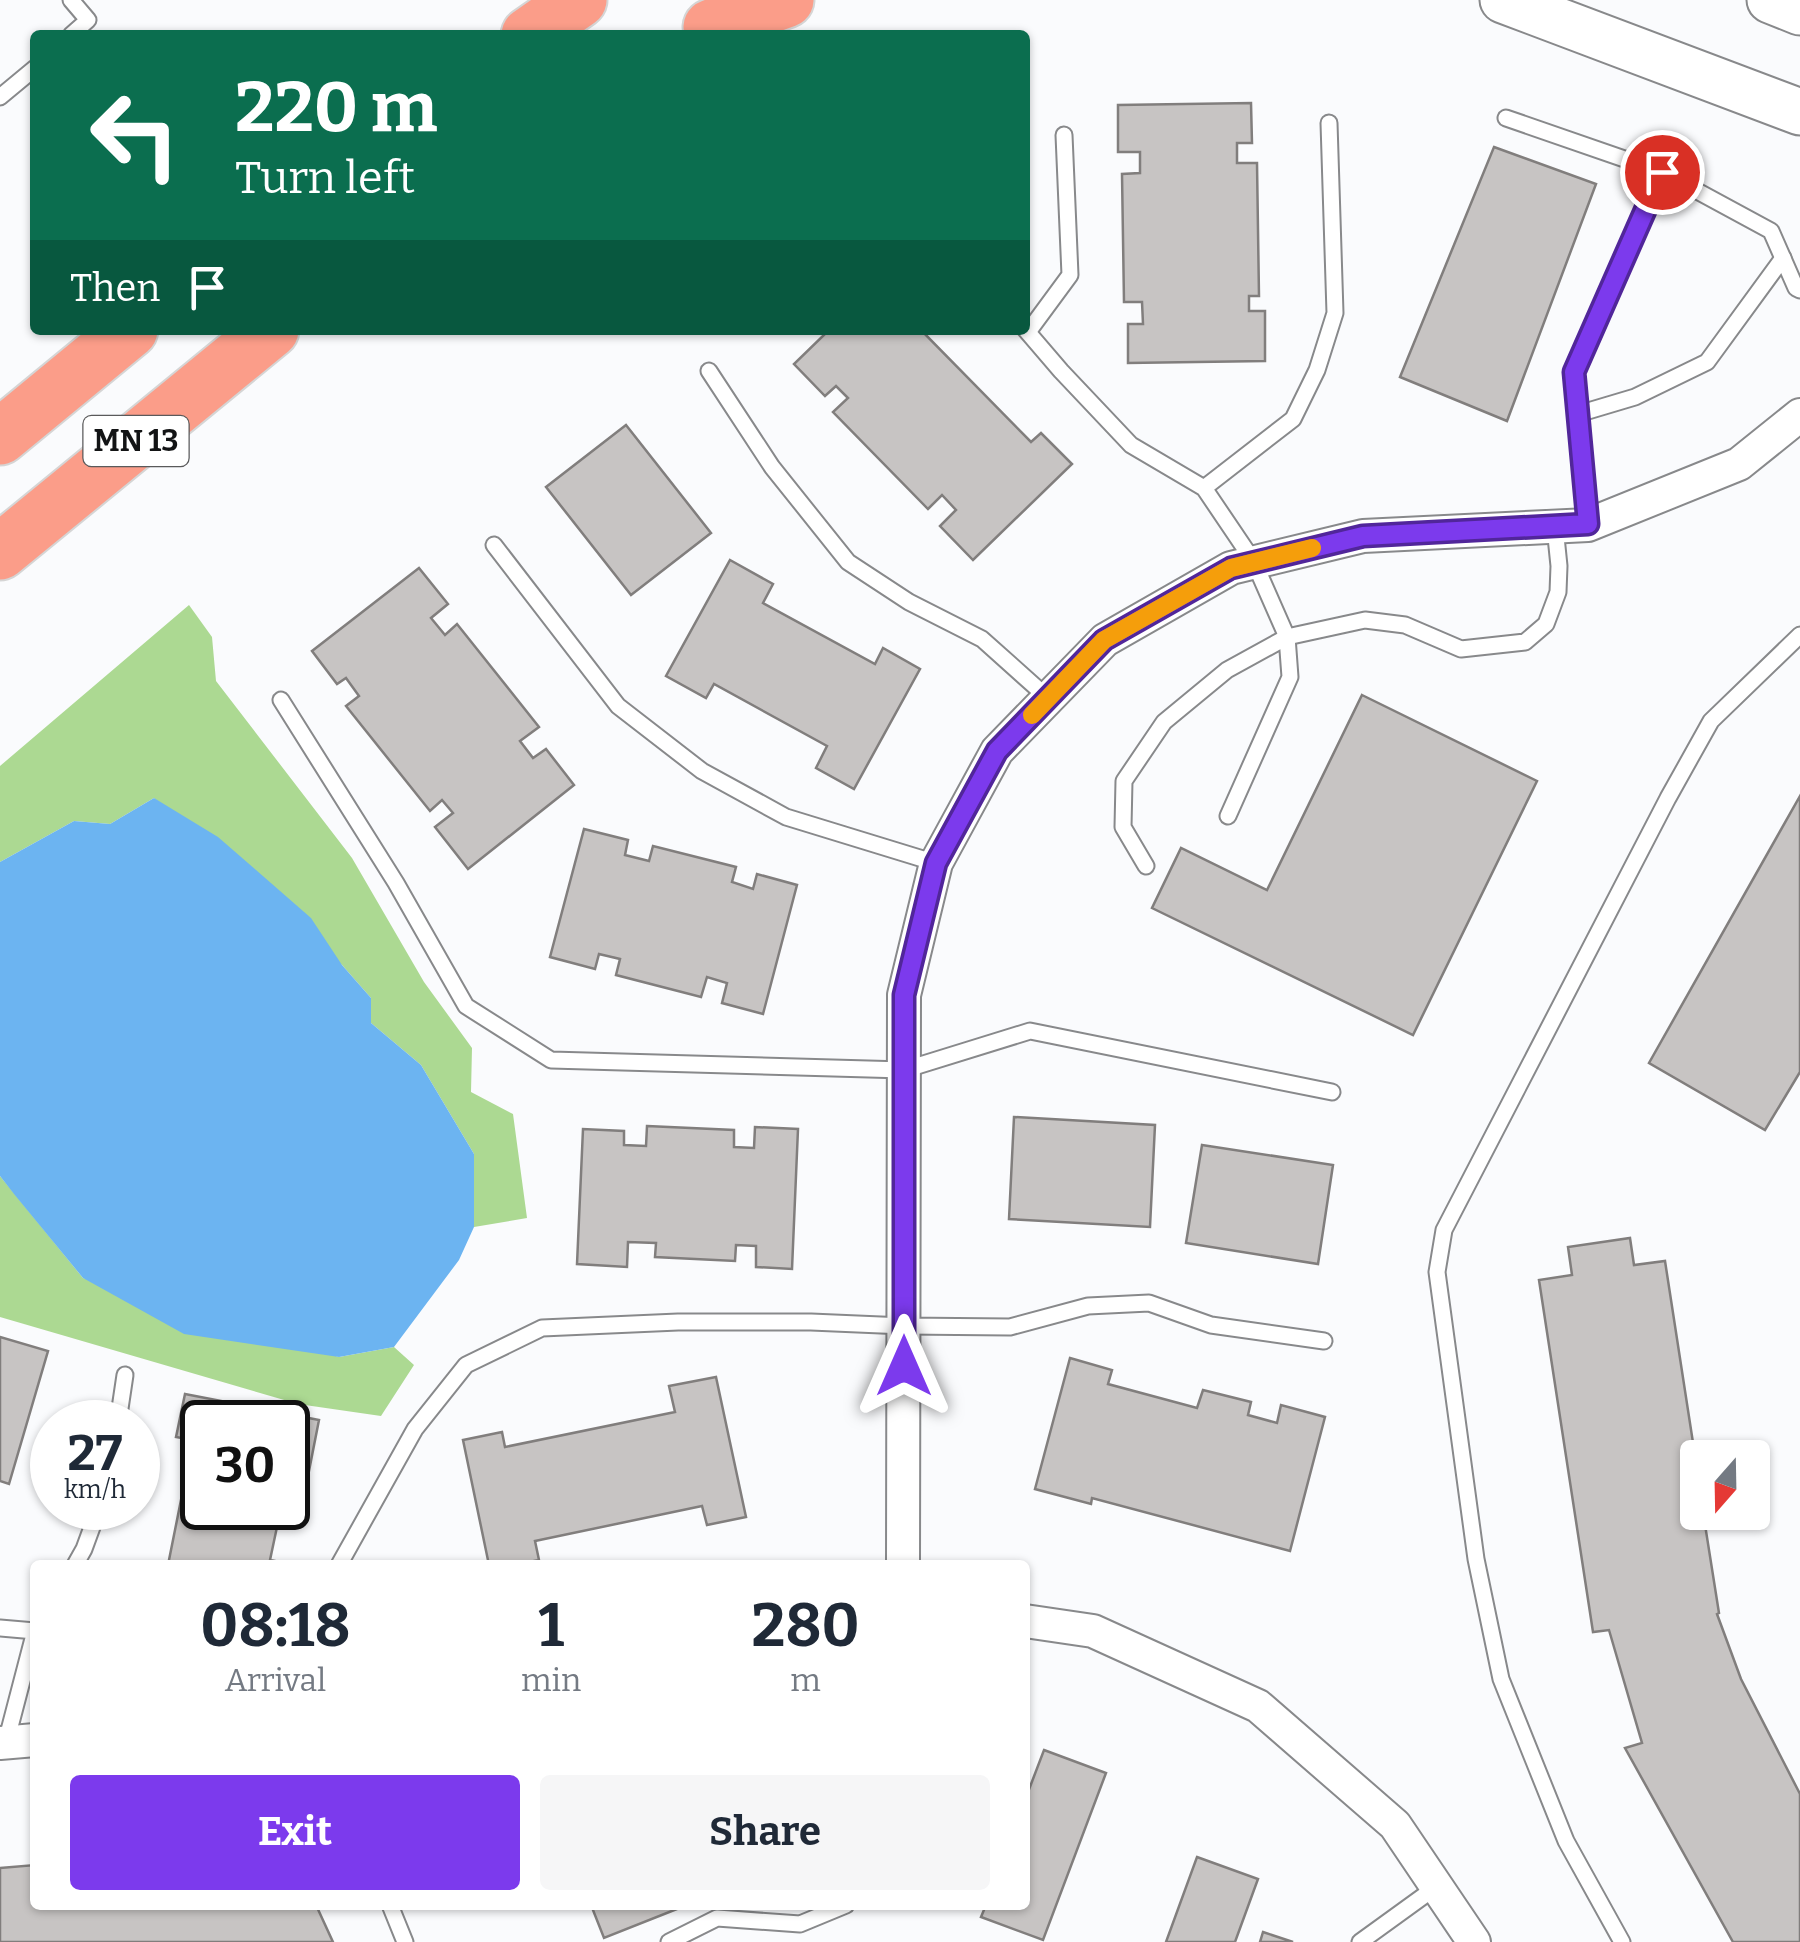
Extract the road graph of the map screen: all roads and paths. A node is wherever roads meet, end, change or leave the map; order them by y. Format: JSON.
{"nodes":[{"id":1,"x":71,"y":0,"type":"edge"},
{"id":2,"x":579,"y":0,"type":"edge"},
{"id":3,"x":786,"y":0,"type":"edge"},
{"id":4,"x":1504,"y":0,"type":"edge"},
{"id":5,"x":1770,"y":0,"type":"edge"},
{"id":6,"x":1800,"y":12,"type":"edge"},
{"id":7,"x":720,"y":21,"type":"edge"},
{"id":8,"x":77,"y":30,"type":"edge"},
{"id":9,"x":535,"y":30,"type":"edge"},
{"id":10,"x":30,"y":72,"type":"edge"},
{"id":11,"x":0,"y":97,"type":"edge"},
{"id":12,"x":1800,"y":112,"type":"edge"},
{"id":13,"x":1506,"y":118,"type":"dead end"},
{"id":14,"x":1329,"y":123,"type":"dead end"},
{"id":15,"x":1064,"y":135,"type":"dead end"},
{"id":16,"x":1662,"y":172,"type":"junction"},
{"id":17,"x":1783,"y":258,"type":"junction"},
{"id":18,"x":1800,"y":290,"type":"edge"},
{"id":19,"x":1030,"y":325,"type":"edge"},
{"id":20,"x":124,"y":335,"type":"edge"},
{"id":21,"x":265,"y":335,"type":"edge"},
{"id":22,"x":1030,"y":335,"type":"edge"},
{"id":23,"x":709,"y":372,"type":"dead end"},
{"id":24,"x":1578,"y":414,"type":"junction"},
{"id":25,"x":1800,"y":415,"type":"edge"},
{"id":26,"x":0,"y":437,"type":"edge"},
{"id":27,"x":1204,"y":488,"type":"junction"},
{"id":28,"x":1571,"y":525,"type":"junction"},
{"id":29,"x":494,"y":545,"type":"dead end"},
{"id":30,"x":0,"y":552,"type":"edge"},
{"id":31,"x":1254,"y":562,"type":"junction"},
{"id":32,"x":1800,"y":635,"type":"edge"},
{"id":33,"x":1287,"y":637,"type":"junction"},
{"id":34,"x":1048,"y":698,"type":"junction"},
{"id":35,"x":281,"y":700,"type":"dead end"},
{"id":36,"x":1228,"y":816,"type":"dead end"},
{"id":37,"x":936,"y":863,"type":"junction"},
{"id":38,"x":1146,"y":866,"type":"dead end"},
{"id":39,"x":904,"y":1070,"type":"junction"},
{"id":40,"x":1332,"y":1092,"type":"dead end"},
{"id":41,"x":904,"y":1326,"type":"junction"},
{"id":42,"x":1324,"y":1341,"type":"dead end"},
{"id":43,"x":125,"y":1376,"type":"dead end"},
{"id":44,"x":121,"y":1400,"type":"edge"},
{"id":45,"x":91,"y":1530,"type":"edge"},
{"id":46,"x":78,"y":1560,"type":"edge"},
{"id":47,"x":341,"y":1560,"type":"edge"},
{"id":48,"x":903,"y":1560,"type":"edge"},
{"id":49,"x":1030,"y":1622,"type":"edge"},
{"id":50,"x":0,"y":1628,"type":"edge"},
{"id":51,"x":30,"y":1631,"type":"edge"},
{"id":52,"x":30,"y":1657,"type":"edge"},
{"id":53,"x":14,"y":1741,"type":"edge"},
{"id":54,"x":1436,"y":1886,"type":"junction"},
{"id":55,"x":392,"y":1910,"type":"edge"},
{"id":56,"x":834,"y":1910,"type":"edge"},
{"id":57,"x":800,"y":1924,"type":"junction"},
{"id":58,"x":405,"y":1942,"type":"edge"},
{"id":59,"x":669,"y":1942,"type":"edge"},
{"id":60,"x":804,"y":1942,"type":"edge"},
{"id":61,"x":1360,"y":1942,"type":"edge"},
{"id":62,"x":1474,"y":1942,"type":"edge"},
{"id":63,"x":1622,"y":1942,"type":"edge"}],
"edges":[{"from":1,"to":8,"type":"lane"},
{"from":2,"to":9,"type":"highway"},
{"from":3,"to":7,"type":"highway"},
{"from":4,"to":12,"type":"street"},
{"from":5,"to":6,"type":"street"},
{"from":10,"to":11,"type":"lane"},
{"from":13,"to":16,"type":"lane"},
{"from":14,"to":27,"type":"lane"},
{"from":15,"to":19,"type":"lane"},
{"from":16,"to":17,"type":"lane"},
{"from":16,"to":24,"type":"lane"},
{"from":17,"to":18,"type":"lane"},
{"from":17,"to":24,"type":"lane"},
{"from":20,"to":26,"type":"highway","number":"MN 13"},
{"from":21,"to":30,"type":"highway","number":"MN 13"},
{"from":22,"to":27,"type":"lane"},
{"from":23,"to":34,"type":"lane"},
{"from":24,"to":28,"type":"lane"},
{"from":25,"to":28,"type":"street"},
{"from":27,"to":31,"type":"lane"},
{"from":28,"to":31,"type":"street"},
{"from":28,"to":33,"type":"lane"},
{"from":29,"to":37,"type":"lane"},
{"from":31,"to":33,"type":"lane"},
{"from":31,"to":34,"type":"street"},
{"from":32,"to":63,"type":"lane"},
{"from":33,"to":36,"type":"lane"},
{"from":33,"to":38,"type":"lane"},
{"from":34,"to":37,"type":"street"},
{"from":35,"to":39,"type":"lane"},
{"from":37,"to":39,"type":"street"},
{"from":39,"to":40,"type":"lane"},
{"from":39,"to":41,"type":"street"},
{"from":41,"to":42,"type":"lane"},
{"from":41,"to":47,"type":"lane"},
{"from":41,"to":48,"type":"street"},
{"from":43,"to":44,"type":"lane"},
{"from":45,"to":46,"type":"lane"},
{"from":49,"to":54,"type":"street"},
{"from":50,"to":51,"type":"lane"},
{"from":52,"to":53,"type":"lane"},
{"from":54,"to":61,"type":"lane"},
{"from":54,"to":62,"type":"street"},
{"from":55,"to":58,"type":"lane"},
{"from":56,"to":57,"type":"lane"},
{"from":57,"to":59,"type":"lane"},
{"from":57,"to":60,"type":"lane"}]}
